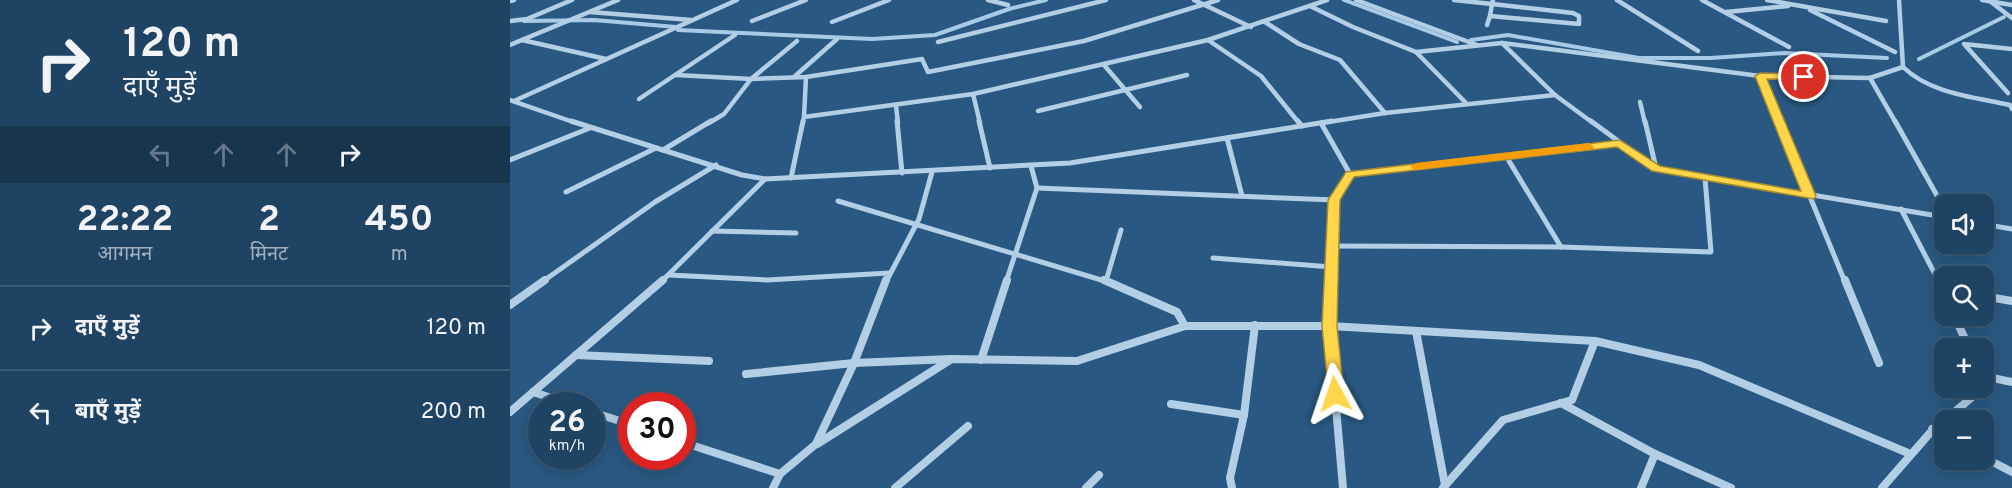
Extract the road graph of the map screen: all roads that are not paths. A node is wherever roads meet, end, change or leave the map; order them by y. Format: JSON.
{"nodes":[{"id":1,"x":572,"y":0,"type":"edge"},
{"id":2,"x":618,"y":0,"type":"edge"},
{"id":3,"x":738,"y":0,"type":"edge"},
{"id":4,"x":806,"y":0,"type":"edge"},
{"id":5,"x":889,"y":0,"type":"edge"},
{"id":6,"x":988,"y":0,"type":"edge"},
{"id":7,"x":1106,"y":0,"type":"edge"},
{"id":8,"x":1194,"y":0,"type":"edge"},
{"id":9,"x":1218,"y":0,"type":"edge"},
{"id":10,"x":1356,"y":0,"type":"edge"},
{"id":11,"x":1454,"y":0,"type":"edge"},
{"id":12,"x":1617,"y":0,"type":"edge"},
{"id":13,"x":1702,"y":0,"type":"edge"},
{"id":14,"x":1767,"y":0,"type":"edge"},
{"id":15,"x":1899,"y":0,"type":"edge"},
{"id":16,"x":1982,"y":0,"type":"edge"},
{"id":17,"x":1323,"y":1,"type":"edge"},
{"id":18,"x":1990,"y":1,"type":"edge"},
{"id":19,"x":1493,"y":2,"type":"edge"},
{"id":20,"x":1203,"y":4,"type":"junction"},
{"id":21,"x":1008,"y":5,"type":"dead end"},
{"id":22,"x":1794,"y":5,"type":"junction"},
{"id":23,"x":2012,"y":5,"type":"edge"},
{"id":24,"x":1310,"y":6,"type":"junction"},
{"id":25,"x":1801,"y":6,"type":"junction"},
{"id":26,"x":588,"y":12,"type":"junction"},
{"id":27,"x":1726,"y":12,"type":"junction"},
{"id":28,"x":1490,"y":16,"type":"junction"},
{"id":29,"x":2012,"y":18,"type":"edge"},
{"id":30,"x":691,"y":20,"type":"junction"},
{"id":31,"x":510,"y":21,"type":"edge"},
{"id":32,"x":752,"y":21,"type":"dead end"},
{"id":33,"x":1886,"y":21,"type":"dead end"},
{"id":34,"x":832,"y":22,"type":"dead end"},
{"id":35,"x":1265,"y":22,"type":"junction"},
{"id":36,"x":1487,"y":25,"type":"dead end"},
{"id":37,"x":1251,"y":27,"type":"junction"},
{"id":38,"x":735,"y":35,"type":"dead end"},
{"id":39,"x":837,"y":39,"type":"dead end"},
{"id":40,"x":522,"y":40,"type":"junction"},
{"id":41,"x":1208,"y":40,"type":"junction"},
{"id":42,"x":797,"y":41,"type":"dead end"},
{"id":43,"x":938,"y":42,"type":"dead end"},
{"id":44,"x":1502,"y":43,"type":"junction"},
{"id":45,"x":510,"y":45,"type":"edge"},
{"id":46,"x":1480,"y":46,"type":"junction"},
{"id":47,"x":1789,"y":47,"type":"dead end"},
{"id":48,"x":2012,"y":49,"type":"edge"},
{"id":49,"x":1698,"y":51,"type":"dead end"},
{"id":50,"x":1416,"y":52,"type":"junction"},
{"id":51,"x":1895,"y":52,"type":"dead end"},
{"id":52,"x":606,"y":59,"type":"junction"},
{"id":53,"x":1104,"y":65,"type":"junction"},
{"id":54,"x":1903,"y":67,"type":"junction"},
{"id":55,"x":676,"y":75,"type":"junction"},
{"id":56,"x":1187,"y":75,"type":"dead end"},
{"id":57,"x":1760,"y":76,"type":"junction"},
{"id":58,"x":794,"y":77,"type":"junction"},
{"id":59,"x":806,"y":77,"type":"junction"},
{"id":60,"x":1870,"y":78,"type":"junction"},
{"id":61,"x":751,"y":79,"type":"junction"},
{"id":62,"x":1126,"y":90,"type":"junction"},
{"id":63,"x":2008,"y":93,"type":"dead end"},
{"id":64,"x":973,"y":94,"type":"junction"},
{"id":65,"x":1555,"y":95,"type":"junction"},
{"id":66,"x":639,"y":99,"type":"dead end"},
{"id":67,"x":512,"y":101,"type":"edge"},
{"id":68,"x":1640,"y":102,"type":"dead end"},
{"id":69,"x":1467,"y":104,"type":"junction"},
{"id":70,"x":896,"y":106,"type":"junction"},
{"id":71,"x":1140,"y":107,"type":"dead end"},
{"id":72,"x":2012,"y":109,"type":"edge"},
{"id":73,"x":1038,"y":111,"type":"dead end"},
{"id":74,"x":1385,"y":113,"type":"junction"},
{"id":75,"x":804,"y":117,"type":"junction"},
{"id":76,"x":1321,"y":123,"type":"junction"},
{"id":77,"x":1302,"y":126,"type":"junction"},
{"id":78,"x":590,"y":128,"type":"junction"},
{"id":79,"x":1227,"y":138,"type":"junction"},
{"id":80,"x":1620,"y":143,"type":"junction"},
{"id":81,"x":660,"y":149,"type":"junction"},
{"id":82,"x":1506,"y":156,"type":"junction"},
{"id":83,"x":510,"y":160,"type":"edge"},
{"id":84,"x":716,"y":165,"type":"junction"},
{"id":85,"x":1031,"y":166,"type":"junction"},
{"id":86,"x":990,"y":168,"type":"junction"},
{"id":87,"x":1656,"y":169,"type":"junction"},
{"id":88,"x":932,"y":172,"type":"junction"},
{"id":89,"x":902,"y":173,"type":"junction"},
{"id":90,"x":1350,"y":174,"type":"junction"},
{"id":91,"x":765,"y":178,"type":"junction"},
{"id":92,"x":792,"y":178,"type":"junction"},
{"id":93,"x":1705,"y":178,"type":"junction"},
{"id":94,"x":1036,"y":188,"type":"junction"},
{"id":95,"x":566,"y":192,"type":"dead end"},
{"id":96,"x":1936,"y":194,"type":"edge"},
{"id":97,"x":1242,"y":196,"type":"junction"},
{"id":98,"x":1810,"y":196,"type":"junction"},
{"id":99,"x":1334,"y":200,"type":"junction"},
{"id":100,"x":838,"y":201,"type":"dead end"},
{"id":101,"x":1901,"y":209,"type":"junction"},
{"id":102,"x":1934,"y":215,"type":"edge"},
{"id":103,"x":917,"y":223,"type":"junction"},
{"id":104,"x":1994,"y":226,"type":"edge"},
{"id":105,"x":2012,"y":229,"type":"edge"},
{"id":106,"x":1121,"y":230,"type":"dead end"},
{"id":107,"x":712,"y":231,"type":"junction"},
{"id":108,"x":795,"y":233,"type":"dead end"},
{"id":109,"x":1332,"y":246,"type":"junction"},
{"id":110,"x":1561,"y":247,"type":"junction"},
{"id":111,"x":1013,"y":255,"type":"junction"},
{"id":112,"x":1213,"y":258,"type":"dead end"},
{"id":113,"x":1332,"y":267,"type":"junction"},
{"id":114,"x":1934,"y":271,"type":"edge"},
{"id":115,"x":889,"y":273,"type":"junction"},
{"id":116,"x":669,"y":274,"type":"junction"},
{"id":117,"x":1106,"y":281,"type":"junction"},
{"id":118,"x":1994,"y":298,"type":"edge"},
{"id":119,"x":2012,"y":301,"type":"edge"},
{"id":120,"x":510,"y":304,"type":"edge"},
{"id":121,"x":1255,"y":325,"type":"junction"},
{"id":122,"x":1185,"y":326,"type":"junction"},
{"id":123,"x":1329,"y":326,"type":"junction"},
{"id":124,"x":1416,"y":331,"type":"junction"},
{"id":125,"x":1595,"y":341,"type":"junction"},
{"id":126,"x":576,"y":355,"type":"junction"},
{"id":127,"x":951,"y":359,"type":"junction"},
{"id":128,"x":981,"y":360,"type":"junction"},
{"id":129,"x":709,"y":361,"type":"dead end"},
{"id":130,"x":854,"y":363,"type":"junction"},
{"id":131,"x":1879,"y":363,"type":"dead end"},
{"id":132,"x":746,"y":374,"type":"dead end"},
{"id":133,"x":1994,"y":380,"type":"edge"},
{"id":134,"x":2012,"y":382,"type":"edge"},
{"id":135,"x":533,"y":392,"type":"edge"},
{"id":136,"x":528,"y":396,"type":"edge"},
{"id":137,"x":1971,"y":398,"type":"edge"},
{"id":138,"x":1561,"y":403,"type":"junction"},
{"id":139,"x":1171,"y":404,"type":"dead end"},
{"id":140,"x":510,"y":412,"type":"edge"},
{"id":141,"x":1244,"y":415,"type":"junction"},
{"id":142,"x":968,"y":426,"type":"dead end"},
{"id":143,"x":1932,"y":429,"type":"joint"},
{"id":144,"x":816,"y":444,"type":"junction"},
{"id":145,"x":696,"y":447,"type":"edge"},
{"id":146,"x":1908,"y":453,"type":"junction"},
{"id":147,"x":1654,"y":454,"type":"junction"},
{"id":148,"x":1994,"y":463,"type":"edge"},
{"id":149,"x":2012,"y":472,"type":"edge"},
{"id":150,"x":780,"y":474,"type":"junction"},
{"id":151,"x":1099,"y":475,"type":"dead end"},
{"id":152,"x":1444,"y":486,"type":"edge"},
{"id":153,"x":773,"y":488,"type":"edge"},
{"id":154,"x":895,"y":488,"type":"edge"},
{"id":155,"x":1086,"y":488,"type":"edge"},
{"id":156,"x":1232,"y":488,"type":"edge"},
{"id":157,"x":1343,"y":488,"type":"edge"},
{"id":158,"x":1641,"y":488,"type":"edge"},
{"id":159,"x":1731,"y":488,"type":"edge"},
{"id":160,"x":1882,"y":488,"type":"edge"}],
"edges":[{"from":1,"to":31,"type":"street"},
{"from":2,"to":26,"type":"street"},
{"from":3,"to":30,"type":"street"},
{"from":4,"to":32,"type":"street"},
{"from":5,"to":34,"type":"street"},
{"from":6,"to":21,"type":"street"},
{"from":7,"to":43,"type":"street"},
{"from":8,"to":20,"type":"street"},
{"from":9,"to":20,"type":"street"},
{"from":10,"to":46,"type":"street"},
{"from":11,"to":19,"type":"street"},
{"from":12,"to":49,"type":"street"},
{"from":13,"to":27,"type":"street"},
{"from":14,"to":22,"type":"street"},
{"from":15,"to":54,"type":"street"},
{"from":16,"to":18,"type":"street"},
{"from":17,"to":24,"type":"street"},
{"from":18,"to":23,"type":"street"},
{"from":18,"to":29,"type":"street"},
{"from":19,"to":28,"type":"street"},
{"from":19,"to":28,"type":"street"},
{"from":20,"to":37,"type":"street"},
{"from":20,"to":59,"type":"street"},
{"from":22,"to":25,"type":"street"},
{"from":22,"to":27,"type":"street"},
{"from":24,"to":35,"type":"street"},
{"from":24,"to":50,"type":"street"},
{"from":25,"to":33,"type":"street"},
{"from":25,"to":51,"type":"street"},
{"from":26,"to":30,"type":"street"},
{"from":26,"to":40,"type":"street"},
{"from":27,"to":47,"type":"street"},
{"from":28,"to":36,"type":"street"},
{"from":30,"to":52,"type":"street"},
{"from":35,"to":37,"type":"street"},
{"from":35,"to":74,"type":"street"},
{"from":37,"to":41,"type":"street"},
{"from":38,"to":55,"type":"street"},
{"from":39,"to":58,"type":"street"},
{"from":40,"to":45,"type":"street"},
{"from":40,"to":52,"type":"street"},
{"from":41,"to":53,"type":"street"},
{"from":41,"to":77,"type":"street"},
{"from":42,"to":61,"type":"street"},
{"from":44,"to":46,"type":"street"},
{"from":44,"to":57,"type":"street"},
{"from":44,"to":65,"type":"street"},
{"from":46,"to":50,"type":"street"},
{"from":48,"to":63,"type":"street"},
{"from":50,"to":69,"type":"street"},
{"from":52,"to":67,"type":"street"},
{"from":53,"to":62,"type":"street"},
{"from":53,"to":64,"type":"street"},
{"from":54,"to":60,"type":"street"},
{"from":54,"to":72,"type":"street"},
{"from":55,"to":61,"type":"street"},
{"from":55,"to":66,"type":"street"},
{"from":56,"to":62,"type":"street"},
{"from":57,"to":60,"type":"street"},
{"from":57,"to":98,"type":"street"},
{"from":58,"to":59,"type":"street"},
{"from":58,"to":61,"type":"street"},
{"from":59,"to":75,"type":"street"},
{"from":60,"to":96,"type":"street"},
{"from":61,"to":81,"type":"street"},
{"from":62,"to":71,"type":"street"},
{"from":62,"to":73,"type":"street"},
{"from":64,"to":70,"type":"street"},
{"from":64,"to":86,"type":"street"},
{"from":65,"to":69,"type":"street"},
{"from":65,"to":80,"type":"street"},
{"from":67,"to":78,"type":"street"},
{"from":68,"to":87,"type":"street"},
{"from":69,"to":74,"type":"street"},
{"from":70,"to":75,"type":"street"},
{"from":70,"to":89,"type":"street"},
{"from":74,"to":76,"type":"street"},
{"from":75,"to":92,"type":"street"},
{"from":76,"to":77,"type":"street"},
{"from":76,"to":90,"type":"street"},
{"from":77,"to":79,"type":"street"},
{"from":78,"to":81,"type":"street"},
{"from":78,"to":83,"type":"street"},
{"from":79,"to":85,"type":"street"},
{"from":79,"to":97,"type":"street"},
{"from":80,"to":82,"type":"street"},
{"from":80,"to":87,"type":"street"},
{"from":81,"to":84,"type":"street"},
{"from":81,"to":95,"type":"street"},
{"from":82,"to":90,"type":"street"},
{"from":82,"to":110,"type":"street"},
{"from":84,"to":91,"type":"street"},
{"from":84,"to":120,"type":"street"},
{"from":85,"to":86,"type":"street"},
{"from":85,"to":94,"type":"street"},
{"from":86,"to":88,"type":"street"},
{"from":87,"to":93,"type":"street"},
{"from":88,"to":89,"type":"street"},
{"from":88,"to":103,"type":"street"},
{"from":89,"to":92,"type":"street"},
{"from":90,"to":99,"type":"street"},
{"from":91,"to":92,"type":"street"},
{"from":91,"to":107,"type":"street"},
{"from":93,"to":98,"type":"street"},
{"from":93,"to":110,"type":"street"},
{"from":94,"to":97,"type":"street"},
{"from":94,"to":111,"type":"street"},
{"from":97,"to":99,"type":"street"},
{"from":98,"to":101,"type":"street"},
{"from":98,"to":131,"type":"street"},
{"from":99,"to":109,"type":"street"},
{"from":100,"to":103,"type":"street"},
{"from":101,"to":102,"type":"street"},
{"from":101,"to":114,"type":"street"},
{"from":103,"to":111,"type":"street"},
{"from":103,"to":115,"type":"street"},
{"from":104,"to":105,"type":"street"},
{"from":106,"to":117,"type":"street"},
{"from":107,"to":108,"type":"street"},
{"from":107,"to":116,"type":"street"},
{"from":109,"to":110,"type":"street"},
{"from":109,"to":113,"type":"street"},
{"from":111,"to":117,"type":"street"},
{"from":111,"to":128,"type":"street"},
{"from":112,"to":113,"type":"street"},
{"from":113,"to":123,"type":"street"},
{"from":115,"to":116,"type":"street"},
{"from":115,"to":130,"type":"street"},
{"from":116,"to":126,"type":"street"},
{"from":117,"to":122,"type":"street"},
{"from":118,"to":119,"type":"street"},
{"from":121,"to":122,"type":"street"},
{"from":121,"to":123,"type":"street"},
{"from":121,"to":141,"type":"street"},
{"from":122,"to":128,"type":"street"},
{"from":123,"to":124,"type":"street"},
{"from":123,"to":157,"type":"street"},
{"from":124,"to":125,"type":"street"},
{"from":124,"to":152,"type":"street"},
{"from":125,"to":138,"type":"street"},
{"from":125,"to":146,"type":"street"},
{"from":126,"to":129,"type":"street"},
{"from":126,"to":135,"type":"street"},
{"from":127,"to":128,"type":"street"},
{"from":127,"to":130,"type":"street"},
{"from":127,"to":144,"type":"street"},
{"from":130,"to":132,"type":"street"},
{"from":130,"to":144,"type":"street"},
{"from":133,"to":134,"type":"street"},
{"from":136,"to":140,"type":"street"},
{"from":137,"to":143,"type":"street"},
{"from":138,"to":147,"type":"street"},
{"from":138,"to":152,"type":"street"},
{"from":139,"to":141,"type":"street"},
{"from":141,"to":156,"type":"street"},
{"from":142,"to":154,"type":"street"},
{"from":143,"to":146,"type":"street"},
{"from":144,"to":150,"type":"street"},
{"from":145,"to":150,"type":"street"},
{"from":146,"to":160,"type":"street"},
{"from":147,"to":158,"type":"street"},
{"from":147,"to":159,"type":"street"},
{"from":148,"to":149,"type":"street"},
{"from":150,"to":153,"type":"street"},
{"from":151,"to":155,"type":"street"}]}
